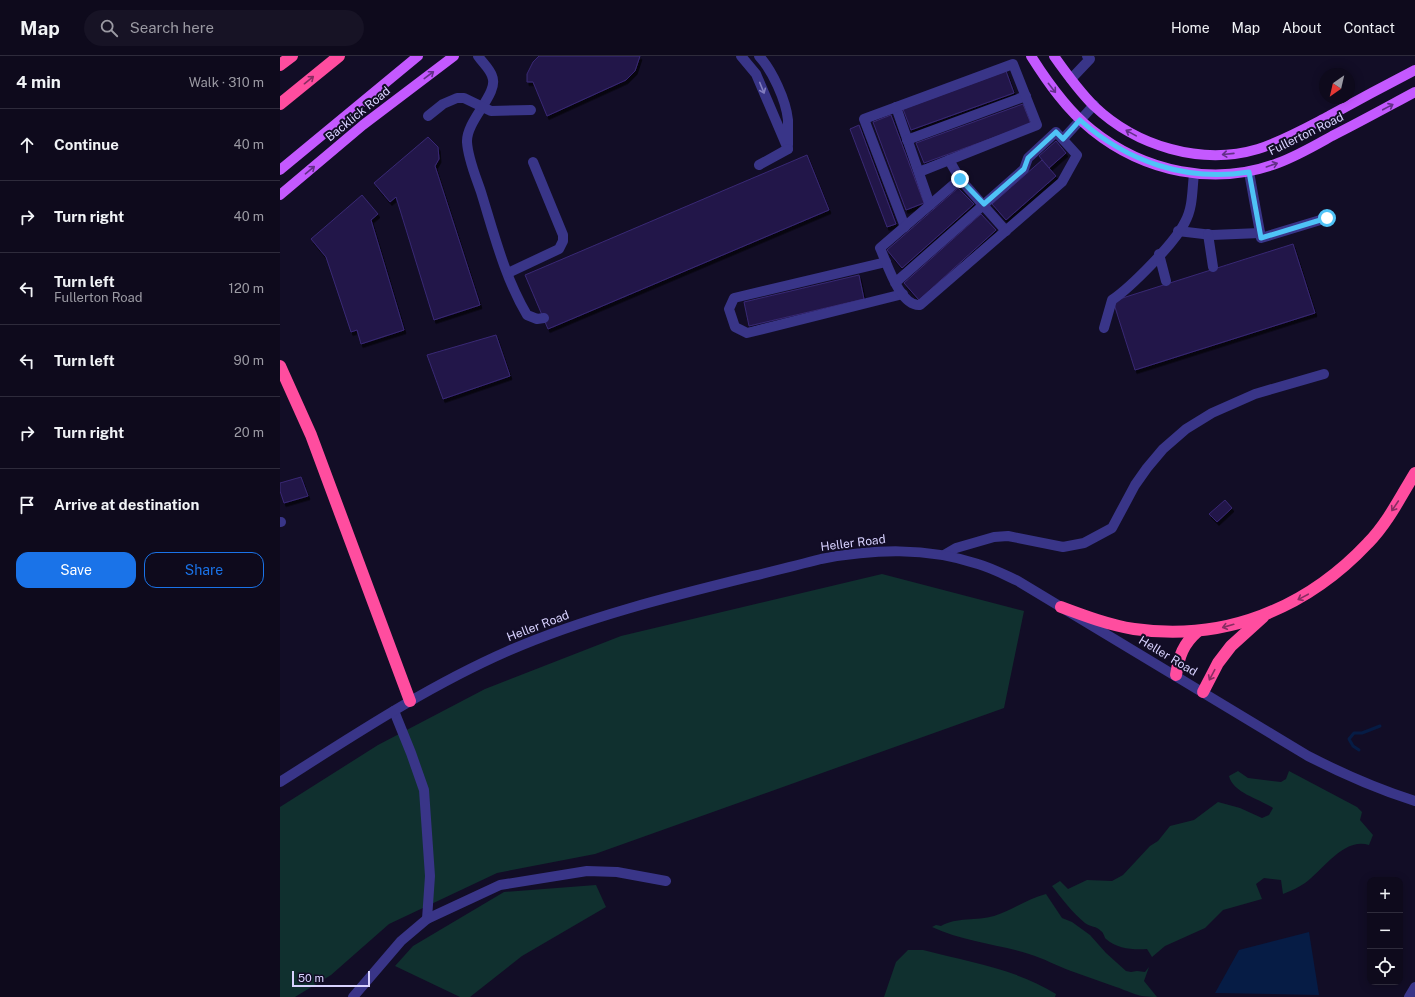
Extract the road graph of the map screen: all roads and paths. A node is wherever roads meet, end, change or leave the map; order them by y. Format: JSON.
{"nodes":[{"id":1,"x":292,"y":56,"type":"edge"},
{"id":2,"x":339,"y":56,"type":"edge"},
{"id":3,"x":418,"y":56,"type":"edge"},
{"id":4,"x":454,"y":56,"type":"edge"},
{"id":5,"x":478,"y":56,"type":"edge"},
{"id":6,"x":741,"y":56,"type":"edge"},
{"id":7,"x":760,"y":56,"type":"edge"},
{"id":8,"x":1031,"y":56,"type":"edge"},
{"id":9,"x":1054,"y":56,"type":"edge"},
{"id":10,"x":1087,"y":56,"type":"edge"},
{"id":11,"x":280,"y":65,"type":"edge"},
{"id":12,"x":1415,"y":70,"type":"edge"},
{"id":13,"x":1071,"y":79,"type":"junction"},
{"id":14,"x":1415,"y":92,"type":"edge"},
{"id":15,"x":1026,"y":96,"type":"junction"},
{"id":16,"x":280,"y":104,"type":"edge"},
{"id":17,"x":1094,"y":105,"type":"junction"},
{"id":18,"x":481,"y":107,"type":"junction"},
{"id":19,"x":896,"y":107,"type":"junction"},
{"id":20,"x":531,"y":110,"type":"dead end"},
{"id":21,"x":428,"y":116,"type":"dead end"},
{"id":22,"x":1080,"y":120,"type":"junction"},
{"id":23,"x":1063,"y":139,"type":"junction"},
{"id":24,"x":908,"y":140,"type":"junction"},
{"id":25,"x":788,"y":149,"type":"junction"},
{"id":26,"x":949,"y":160,"type":"junction"},
{"id":27,"x":533,"y":162,"type":"dead end"},
{"id":28,"x":759,"y":165,"type":"dead end"},
{"id":29,"x":280,"y":170,"type":"edge"},
{"id":30,"x":919,"y":172,"type":"junction"},
{"id":31,"x":1249,"y":172,"type":"junction"},
{"id":32,"x":1194,"y":174,"type":"junction"},
{"id":33,"x":960,"y":179,"type":"junction"},
{"id":34,"x":280,"y":195,"type":"edge"},
{"id":35,"x":984,"y":204,"type":"junction"},
{"id":36,"x":930,"y":205,"type":"junction"},
{"id":37,"x":1327,"y":218,"type":"dead end"},
{"id":38,"x":904,"y":227,"type":"junction"},
{"id":39,"x":1006,"y":231,"type":"junction"},
{"id":40,"x":1178,"y":231,"type":"junction"},
{"id":41,"x":1260,"y":233,"type":"junction"},
{"id":42,"x":1208,"y":234,"type":"junction"},
{"id":43,"x":1159,"y":254,"type":"junction"},
{"id":44,"x":886,"y":262,"type":"junction"},
{"id":45,"x":1213,"y":266,"type":"dead end"},
{"id":46,"x":508,"y":273,"type":"junction"},
{"id":47,"x":1166,"y":281,"type":"dead end"},
{"id":48,"x":895,"y":283,"type":"junction"},
{"id":49,"x":903,"y":294,"type":"junction"},
{"id":50,"x":544,"y":318,"type":"dead end"},
{"id":51,"x":1104,"y":328,"type":"dead end"},
{"id":52,"x":280,"y":366,"type":"edge"},
{"id":53,"x":1324,"y":374,"type":"dead end"},
{"id":54,"x":1415,"y":473,"type":"edge"},
{"id":55,"x":944,"y":555,"type":"junction"},
{"id":56,"x":1062,"y":607,"type":"junction"},
{"id":57,"x":1265,"y":615,"type":"junction"},
{"id":58,"x":1198,"y":631,"type":"junction"},
{"id":59,"x":1176,"y":675,"type":"junction"},
{"id":60,"x":1203,"y":692,"type":"junction"},
{"id":61,"x":410,"y":701,"type":"junction"},
{"id":62,"x":394,"y":711,"type":"junction"},
{"id":63,"x":280,"y":782,"type":"edge"},
{"id":64,"x":1415,"y":801,"type":"edge"},
{"id":65,"x":666,"y":881,"type":"dead end"},
{"id":66,"x":427,"y":919,"type":"junction"},
{"id":67,"x":1415,"y":987,"type":"edge"},
{"id":68,"x":353,"y":997,"type":"edge"},
{"id":69,"x":1409,"y":997,"type":"edge"}],
"edges":[{"from":1,"to":11,"type":"highway"},
{"from":16,"to":2,"type":"highway","one_way":true},
{"from":3,"to":29,"type":"main road","name":"Backlick Road"},
{"from":34,"to":4,"type":"main road","name":"Backlick Road","one_way":true},
{"from":5,"to":18,"type":"street"},
{"from":6,"to":25,"type":"street","one_way":true},
{"from":7,"to":25,"type":"street"},
{"from":8,"to":22,"type":"main road","name":"Fullerton Road","one_way":true},
{"from":9,"to":13,"type":"main road","name":"Fullerton Road"},
{"from":10,"to":13,"type":"street"},
{"from":12,"to":17,"type":"main road","name":"Fullerton Road","one_way":true},
{"from":13,"to":17,"type":"main road","name":"Fullerton Road"},
{"from":31,"to":14,"type":"main road","name":"Fullerton Road","one_way":true},
{"from":15,"to":19,"type":"street"},
{"from":15,"to":24,"type":"street"},
{"from":15,"to":26,"type":"street"},
{"from":17,"to":22,"type":"street"},
{"from":18,"to":20,"type":"street"},
{"from":18,"to":21,"type":"street"},
{"from":18,"to":46,"type":"street"},
{"from":19,"to":24,"type":"street"},
{"from":19,"to":38,"type":"street"},
{"from":22,"to":23,"type":"street"},
{"from":22,"to":32,"type":"main road","name":"Fullerton Road"},
{"from":23,"to":35,"type":"street"},
{"from":23,"to":39,"type":"street"},
{"from":24,"to":30,"type":"street"},
{"from":25,"to":28,"type":"street"},
{"from":26,"to":30,"type":"street"},
{"from":26,"to":33,"type":"street"},
{"from":27,"to":46,"type":"street"},
{"from":30,"to":36,"type":"street"},
{"from":31,"to":32,"type":"main road","name":"Fullerton Road"},
{"from":31,"to":41,"type":"street"},
{"from":32,"to":40,"type":"street"},
{"from":33,"to":35,"type":"street"},
{"from":33,"to":36,"type":"street"},
{"from":35,"to":39,"type":"street"},
{"from":35,"to":48,"type":"street"},
{"from":36,"to":38,"type":"street"},
{"from":37,"to":41,"type":"street"},
{"from":38,"to":44,"type":"street"},
{"from":39,"to":49,"type":"street"},
{"from":40,"to":42,"type":"street"},
{"from":40,"to":43,"type":"street"},
{"from":41,"to":42,"type":"street"},
{"from":42,"to":45,"type":"street"},
{"from":43,"to":47,"type":"street"},
{"from":43,"to":51,"type":"street"},
{"from":44,"to":48,"type":"street"},
{"from":44,"to":49,"type":"street"},
{"from":46,"to":50,"type":"street"},
{"from":48,"to":49,"type":"street"},
{"from":52,"to":61,"type":"highway"},
{"from":53,"to":55,"type":"street"},
{"from":54,"to":57,"type":"highway","one_way":true},
{"from":55,"to":56,"type":"street","name":"Heller Road"},
{"from":55,"to":61,"type":"street","name":"Heller Road"},
{"from":56,"to":58,"type":"highway"},
{"from":56,"to":59,"type":"street","name":"Heller Road"},
{"from":57,"to":58,"type":"highway","one_way":true},
{"from":57,"to":60,"type":"highway","one_way":true},
{"from":58,"to":59,"type":"highway"},
{"from":59,"to":60,"type":"street","name":"Heller Road"},
{"from":60,"to":64,"type":"street","name":"Heller Road"},
{"from":61,"to":62,"type":"street","name":"Heller Road"},
{"from":62,"to":63,"type":"street","name":"Heller Road"},
{"from":62,"to":66,"type":"street"},
{"from":65,"to":66,"type":"street"},
{"from":66,"to":68,"type":"street"},
{"from":67,"to":69,"type":"street"}]}
